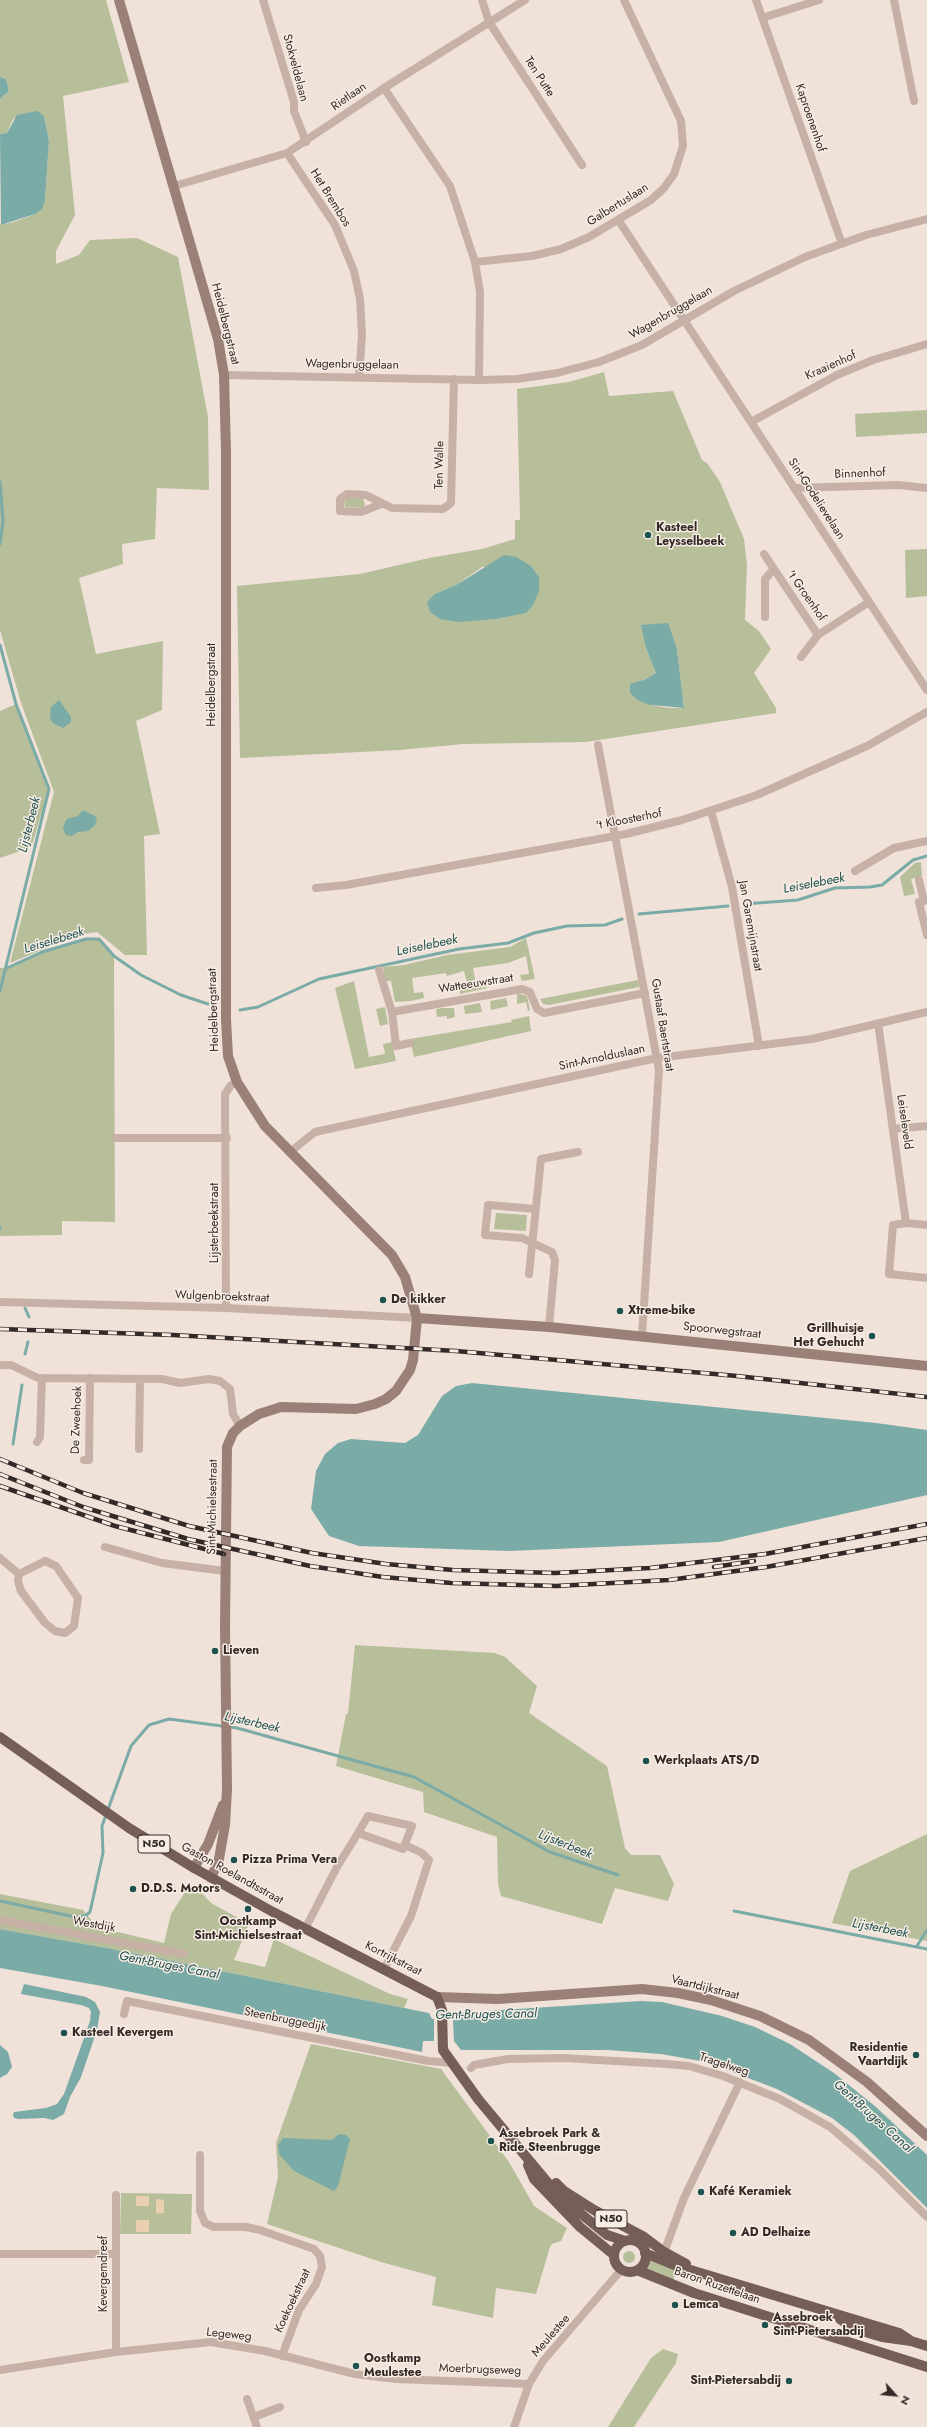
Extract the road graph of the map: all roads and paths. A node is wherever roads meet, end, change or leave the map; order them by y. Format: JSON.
{"nodes":[{"id":1,"x":118,"y":0,"type":"edge"},
{"id":2,"x":263,"y":0,"type":"edge"},
{"id":3,"x":482,"y":0,"type":"edge"},
{"id":4,"x":526,"y":0,"type":"edge"},
{"id":5,"x":624,"y":0,"type":"edge"},
{"id":6,"x":756,"y":0,"type":"edge"},
{"id":7,"x":819,"y":0,"type":"edge"},
{"id":8,"x":894,"y":0,"type":"edge"},
{"id":9,"x":762,"y":18,"type":"junction"},
{"id":10,"x":489,"y":22,"type":"junction"},
{"id":11,"x":384,"y":88,"type":"junction"},
{"id":12,"x":914,"y":101,"type":"dead end"},
{"id":13,"x":306,"y":142,"type":"junction"},
{"id":14,"x":287,"y":153,"type":"junction"},
{"id":15,"x":582,"y":165,"type":"dead end"},
{"id":16,"x":174,"y":186,"type":"junction"},
{"id":17,"x":927,"y":219,"type":"edge"},
{"id":18,"x":619,"y":221,"type":"junction"},
{"id":19,"x":842,"y":244,"type":"junction"},
{"id":20,"x":475,"y":262,"type":"junction"},
{"id":21,"x":685,"y":321,"type":"junction"},
{"id":22,"x":927,"y":344,"type":"edge"},
{"id":23,"x":224,"y":375,"type":"junction"},
{"id":24,"x":359,"y":377,"type":"junction"},
{"id":25,"x":454,"y":379,"type":"junction"},
{"id":26,"x":479,"y":380,"type":"junction"},
{"id":27,"x":751,"y":422,"type":"junction"},
{"id":28,"x":794,"y":488,"type":"junction"},
{"id":29,"x":927,"y":488,"type":"edge"},
{"id":30,"x":381,"y":504,"type":"dead end"},
{"id":31,"x":764,"y":554,"type":"dead end"},
{"id":32,"x":773,"y":570,"type":"junction"},
{"id":33,"x":869,"y":602,"type":"junction"},
{"id":34,"x":765,"y":617,"type":"dead end"},
{"id":35,"x":818,"y":635,"type":"junction"},
{"id":36,"x":801,"y":657,"type":"dead end"},
{"id":37,"x":926,"y":686,"type":"edge"},
{"id":38,"x":927,"y":712,"type":"edge"},
{"id":39,"x":598,"y":745,"type":"dead end"},
{"id":40,"x":711,"y":811,"type":"junction"},
{"id":41,"x":615,"y":835,"type":"junction"},
{"id":42,"x":927,"y":842,"type":"edge"},
{"id":43,"x":855,"y":871,"type":"dead end"},
{"id":44,"x":919,"y":880,"type":"dead end"},
{"id":45,"x":316,"y":888,"type":"dead end"},
{"id":46,"x":927,"y":935,"type":"edge"},
{"id":47,"x":379,"y":970,"type":"dead end"},
{"id":48,"x":645,"y":993,"type":"junction"},
{"id":49,"x":392,"y":1012,"type":"junction"},
{"id":50,"x":927,"y":1012,"type":"edge"},
{"id":51,"x":878,"y":1023,"type":"junction"},
{"id":52,"x":410,"y":1043,"type":"dead end"},
{"id":53,"x":759,"y":1046,"type":"junction"},
{"id":54,"x":657,"y":1058,"type":"junction"},
{"id":55,"x":237,"y":1082,"type":"junction"},
{"id":56,"x":927,"y":1126,"type":"edge"},
{"id":57,"x":893,"y":1129,"type":"junction"},
{"id":58,"x":116,"y":1138,"type":"dead end"},
{"id":59,"x":227,"y":1138,"type":"junction"},
{"id":60,"x":290,"y":1152,"type":"junction"},
{"id":61,"x":578,"y":1152,"type":"dead end"},
{"id":62,"x":536,"y":1209,"type":"junction"},
{"id":63,"x":906,"y":1223,"type":"junction"},
{"id":64,"x":927,"y":1225,"type":"edge"},
{"id":65,"x":532,"y":1243,"type":"junction"},
{"id":66,"x":529,"y":1274,"type":"dead end"},
{"id":67,"x":927,"y":1278,"type":"edge"},
{"id":68,"x":0,"y":1302,"type":"edge"},
{"id":69,"x":226,"y":1308,"type":"junction"},
{"id":70,"x":417,"y":1318,"type":"junction"},
{"id":71,"x":548,"y":1327,"type":"junction"},
{"id":72,"x":642,"y":1336,"type":"junction"},
{"id":73,"x":0,"y":1365,"type":"edge"},
{"id":74,"x":927,"y":1366,"type":"edge"},
{"id":75,"x":42,"y":1378,"type":"junction"},
{"id":76,"x":90,"y":1378,"type":"junction"},
{"id":77,"x":140,"y":1379,"type":"junction"},
{"id":78,"x":240,"y":1426,"type":"junction"},
{"id":79,"x":37,"y":1442,"type":"dead end"},
{"id":80,"x":139,"y":1449,"type":"dead end"},
{"id":81,"x":84,"y":1460,"type":"dead end"},
{"id":82,"x":105,"y":1547,"type":"dead end"},
{"id":83,"x":0,"y":1558,"type":"edge"},
{"id":84,"x":225,"y":1571,"type":"junction"},
{"id":85,"x":19,"y":1574,"type":"junction"},
{"id":86,"x":0,"y":1737,"type":"edge"},
{"id":87,"x":227,"y":1789,"type":"junction"},
{"id":88,"x":358,"y":1833,"type":"junction"},
{"id":89,"x":405,"y":1844,"type":"junction"},
{"id":90,"x":194,"y":1868,"type":"junction"},
{"id":91,"x":211,"y":1878,"type":"junction"},
{"id":92,"x":0,"y":1920,"type":"edge"},
{"id":93,"x":305,"y":1929,"type":"junction"},
{"id":94,"x":316,"y":1935,"type":"joint"},
{"id":95,"x":184,"y":1954,"type":"dead end"},
{"id":96,"x":384,"y":1969,"type":"junction"},
{"id":97,"x":437,"y":1997,"type":"junction"},
{"id":98,"x":124,"y":2014,"type":"dead end"},
{"id":99,"x":453,"y":2063,"type":"junction"},
{"id":100,"x":470,"y":2068,"type":"dead end"},
{"id":101,"x":740,"y":2082,"type":"junction"},
{"id":102,"x":927,"y":2136,"type":"edge"},
{"id":103,"x":200,"y":2155,"type":"dead end"},
{"id":104,"x":524,"y":2156,"type":"junction"},
{"id":105,"x":116,"y":2195,"type":"dead end"},
{"id":106,"x":927,"y":2217,"type":"edge"},
{"id":107,"x":625,"y":2241,"type":"junction"},
{"id":108,"x":666,"y":2247,"type":"dead end"},
{"id":109,"x":645,"y":2253,"type":"junction"},
{"id":110,"x":0,"y":2254,"type":"edge"},
{"id":111,"x":116,"y":2254,"type":"junction"},
{"id":112,"x":614,"y":2255,"type":"junction"},
{"id":113,"x":622,"y":2270,"type":"junction"},
{"id":114,"x":637,"y":2270,"type":"junction"},
{"id":115,"x":704,"y":2273,"type":"junction"},
{"id":116,"x":927,"y":2346,"type":"edge"},
{"id":117,"x":116,"y":2352,"type":"junction"},
{"id":118,"x":282,"y":2356,"type":"junction"},
{"id":119,"x":927,"y":2367,"type":"edge"},
{"id":120,"x":0,"y":2370,"type":"edge"},
{"id":121,"x":429,"y":2380,"type":"joint"},
{"id":122,"x":529,"y":2384,"type":"junction"},
{"id":123,"x":247,"y":2399,"type":"dead end"},
{"id":124,"x":280,"y":2407,"type":"dead end"},
{"id":125,"x":254,"y":2417,"type":"junction"},
{"id":126,"x":257,"y":2427,"type":"edge"},
{"id":127,"x":514,"y":2427,"type":"edge"}],
"edges":[{"from":1,"to":16,"type":"main road","name":"Heidelbergstraat"},
{"from":2,"to":13,"type":"street","name":"Stokveldelaan"},
{"from":3,"to":10,"type":"street","name":"Ten Putte"},
{"from":4,"to":10,"type":"street","name":"Rietlaan"},
{"from":5,"to":18,"type":"street","name":"Galbertuslaan"},
{"from":6,"to":9,"type":"street","name":"Kaproenenhof"},
{"from":7,"to":9,"type":"street"},
{"from":8,"to":12,"type":"street"},
{"from":9,"to":19,"type":"street","name":"Kaproenenhof"},
{"from":10,"to":11,"type":"street","name":"Rietlaan"},
{"from":10,"to":15,"type":"street","name":"Ten Putte"},
{"from":11,"to":13,"type":"street","name":"Rietlaan"},
{"from":11,"to":20,"type":"street"},
{"from":13,"to":14,"type":"street","name":"Rietlaan"},
{"from":14,"to":16,"type":"street","name":"Rietlaan"},
{"from":14,"to":24,"type":"street","name":"Het Brembos"},
{"from":16,"to":23,"type":"main road","name":"Heidelbergstraat"},
{"from":17,"to":19,"type":"street","name":"Wagenbruggelaan"},
{"from":18,"to":20,"type":"street","name":"Galbertuslaan"},
{"from":18,"to":21,"type":"street"},
{"from":19,"to":21,"type":"street","name":"Wagenbruggelaan"},
{"from":20,"to":26,"type":"street"},
{"from":21,"to":26,"type":"street","name":"Wagenbruggelaan"},
{"from":21,"to":27,"type":"street","name":"Sint-Godelievelaan"},
{"from":22,"to":27,"type":"street","name":"Kraaienhof"},
{"from":23,"to":24,"type":"street","name":"Wagenbruggelaan"},
{"from":23,"to":55,"type":"main road","name":"Heidelbergstraat"},
{"from":24,"to":25,"type":"street","name":"Wagenbruggelaan"},
{"from":25,"to":26,"type":"street","name":"Wagenbruggelaan"},
{"from":25,"to":30,"type":"street","name":"Ten Walle"},
{"from":27,"to":28,"type":"street","name":"Sint-Godelievelaan"},
{"from":28,"to":29,"type":"street","name":"Binnenhof"},
{"from":28,"to":33,"type":"street","name":"Sint-Godelievelaan"},
{"from":31,"to":32,"type":"street","name":"'t Groenhof"},
{"from":32,"to":34,"type":"street","name":"'t Groenhof"},
{"from":32,"to":35,"type":"street","name":"'t Groenhof"},
{"from":33,"to":35,"type":"street","name":"'t Groenhof"},
{"from":33,"to":37,"type":"street","name":"Sint-Godelievelaan"},
{"from":35,"to":36,"type":"street","name":"'t Groenhof"},
{"from":38,"to":40,"type":"street","name":"'t Kloosterhof"},
{"from":39,"to":41,"type":"street","name":"Gustaaf Baertstraat"},
{"from":40,"to":41,"type":"street","name":"'t Kloosterhof"},
{"from":40,"to":53,"type":"street","name":"Jan Garemijnstraat"},
{"from":41,"to":45,"type":"street","name":"'t Kloosterhof"},
{"from":41,"to":48,"type":"street","name":"Gustaaf Baertstraat"},
{"from":42,"to":43,"type":"street"},
{"from":44,"to":46,"type":"street"},
{"from":47,"to":49,"type":"street"},
{"from":48,"to":49,"type":"street","name":"Watteeuwstraat"},
{"from":48,"to":54,"type":"street","name":"Gustaaf Baertstraat"},
{"from":49,"to":52,"type":"street"},
{"from":50,"to":51,"type":"street","name":"Sint-Arnolduslaan"},
{"from":51,"to":53,"type":"street","name":"Sint-Arnolduslaan"},
{"from":51,"to":57,"type":"street","name":"Leiseleveld"},
{"from":53,"to":54,"type":"street","name":"Sint-Arnolduslaan"},
{"from":54,"to":60,"type":"street","name":"Sint-Arnolduslaan"},
{"from":54,"to":72,"type":"street","name":"Gustaaf Baertstraat"},
{"from":55,"to":59,"type":"street","name":"Lijsterbeekstraat"},
{"from":55,"to":60,"type":"main road","name":"Heidelbergstraat"},
{"from":56,"to":57,"type":"street"},
{"from":57,"to":63,"type":"street","name":"Leiseleveld"},
{"from":58,"to":59,"type":"street"},
{"from":59,"to":69,"type":"street","name":"Lijsterbeekstraat"},
{"from":60,"to":70,"type":"main road","name":"Heidelbergstraat"},
{"from":61,"to":62,"type":"street"},
{"from":62,"to":65,"type":"street"},
{"from":62,"to":65,"type":"street"},
{"from":63,"to":64,"type":"street"},
{"from":63,"to":67,"type":"street"},
{"from":65,"to":66,"type":"street"},
{"from":65,"to":71,"type":"street"},
{"from":68,"to":69,"type":"street","name":"Wulgenbroekstraat"},
{"from":69,"to":70,"type":"street","name":"Wulgenbroekstraat"},
{"from":70,"to":71,"type":"main road","name":"Spoorwegstraat"},
{"from":70,"to":78,"type":"main road","name":"Sint-Michielsestraat"},
{"from":71,"to":72,"type":"main road","name":"Spoorwegstraat"},
{"from":72,"to":74,"type":"main road","name":"Spoorwegstraat"},
{"from":73,"to":75,"type":"street","name":"De Zweehoek"},
{"from":75,"to":76,"type":"street","name":"De Zweehoek"},
{"from":75,"to":79,"type":"street"},
{"from":76,"to":77,"type":"street","name":"De Zweehoek"},
{"from":76,"to":81,"type":"street","name":"De Zweehoek"},
{"from":77,"to":78,"type":"street","name":"De Zweehoek"},
{"from":77,"to":80,"type":"street"},
{"from":78,"to":84,"type":"main road","name":"Sint-Michielsestraat"},
{"from":82,"to":84,"type":"street","name":"Sint-Michielsestraat"},
{"from":83,"to":85,"type":"street"},
{"from":84,"to":87,"type":"main road","name":"Sint-Michielsestraat"},
{"from":85,"to":85,"type":"street"},
{"from":86,"to":90,"type":"main road","name":"Gaston Roelandtsstraat","number":"N50"},
{"from":87,"to":90,"type":"main road","name":"Sint-Michielsestraat"},
{"from":87,"to":91,"type":"main road","name":"Sint-Michielsestraat"},
{"from":88,"to":89,"type":"street"},
{"from":88,"to":89,"type":"street"},
{"from":88,"to":93,"type":"street"},
{"from":89,"to":96,"type":"street"},
{"from":90,"to":91,"type":"main road","name":"Gaston Roelandtsstraat","number":"N50"},
{"from":91,"to":93,"type":"main road","name":"Gaston Roelandtsstraat","number":"N50"},
{"from":92,"to":95,"type":"street","name":"Westdijk"},
{"from":93,"to":94,"type":"main road","name":"Gaston Roelandtsstraat","number":"N50"},
{"from":94,"to":96,"type":"main road","name":"Kortrijkstraat","number":"N50"},
{"from":96,"to":97,"type":"main road","name":"Kortrijkstraat","number":"N50"},
{"from":97,"to":99,"type":"main road","name":"Baron Ruzettelaan","number":"N50"},
{"from":97,"to":102,"type":"main road","name":"Vaartdijkstraat"},
{"from":98,"to":99,"type":"street","name":"Steenbruggedijk"},
{"from":99,"to":104,"type":"main road","name":"Baron Ruzettelaan","number":"N50"},
{"from":100,"to":101,"type":"street","name":"Tragelweg"},
{"from":101,"to":106,"type":"street","name":"Tragelweg"},
{"from":101,"to":108,"type":"street"},
{"from":103,"to":118,"type":"street","name":"Koekoekstraat"},
{"from":104,"to":107,"type":"main road","name":"Baron Ruzettelaan","number":"N50"},
{"from":104,"to":112,"type":"main road","name":"Baron Ruzettelaan","number":"N50"},
{"from":104,"to":115,"type":"main road","name":"Baron Ruzettelaan","number":"N50"},
{"from":105,"to":111,"type":"street","name":"Kevergemdreef"},
{"from":107,"to":109,"type":"main road","number":"N50"},
{"from":107,"to":112,"type":"main road","number":"N50"},
{"from":109,"to":114,"type":"main road"},
{"from":109,"to":115,"type":"main road","name":"Baron Ruzettelaan","number":"N50"},
{"from":110,"to":111,"type":"street"},
{"from":111,"to":117,"type":"street","name":"Kevergemdreef"},
{"from":112,"to":113,"type":"main road","number":"N50"},
{"from":113,"to":114,"type":"main road"},
{"from":113,"to":122,"type":"street","name":"Meulestee"},
{"from":114,"to":119,"type":"main road","name":"Baron Ruzettelaan"},
{"from":115,"to":116,"type":"main road","name":"Baron Ruzettelaan","number":"N50"},
{"from":117,"to":118,"type":"street","name":"Legeweg"},
{"from":117,"to":120,"type":"street","name":"Legeweg"},
{"from":118,"to":121,"type":"street","name":"Legeweg"},
{"from":121,"to":122,"type":"street","name":"Moerbrugseweg"},
{"from":122,"to":127,"type":"street","name":"Meulestee"},
{"from":123,"to":125,"type":"street"},
{"from":124,"to":125,"type":"street"},
{"from":125,"to":126,"type":"street"}]}
